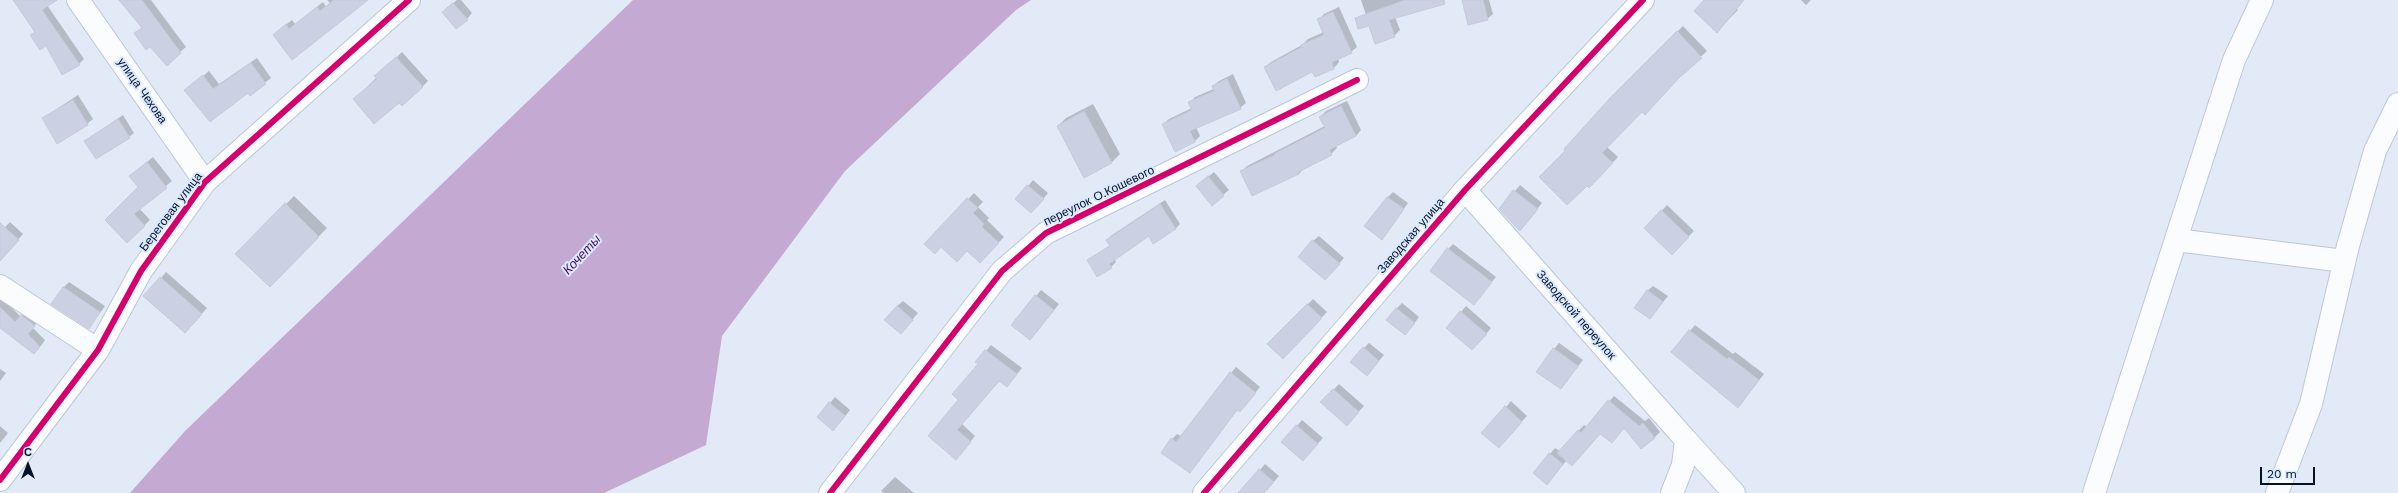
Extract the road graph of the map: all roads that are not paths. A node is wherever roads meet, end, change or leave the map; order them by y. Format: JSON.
{"nodes":[{"id":1,"x":78,"y":0,"type":"edge"},
{"id":2,"x":409,"y":0,"type":"edge"},
{"id":3,"x":1643,"y":0,"type":"edge"},
{"id":4,"x":2262,"y":0,"type":"edge"},
{"id":5,"x":1357,"y":80,"type":"dead end"},
{"id":6,"x":2398,"y":104,"type":"edge"},
{"id":7,"x":205,"y":182,"type":"junction"},
{"id":8,"x":1465,"y":190,"type":"junction"},
{"id":9,"x":2176,"y":240,"type":"junction"},
{"id":10,"x":2344,"y":261,"type":"junction"},
{"id":11,"x":0,"y":286,"type":"edge"},
{"id":12,"x":98,"y":350,"type":"junction"},
{"id":13,"x":1686,"y":440,"type":"junction"},
{"id":14,"x":0,"y":480,"type":"edge"},
{"id":15,"x":830,"y":493,"type":"edge"},
{"id":16,"x":1204,"y":493,"type":"edge"},
{"id":17,"x":1672,"y":493,"type":"edge"},
{"id":18,"x":1734,"y":493,"type":"edge"},
{"id":19,"x":2094,"y":493,"type":"edge"},
{"id":20,"x":2277,"y":493,"type":"edge"}],
"edges":[{"from":1,"to":7,"type":"street","name":"улица Чехова"},
{"from":2,"to":7,"type":"street","name":"Береговая улица"},
{"from":3,"to":8,"type":"street","name":"Заводская улица"},
{"from":4,"to":9,"type":"street"},
{"from":5,"to":15,"type":"street","name":"переулок О.Кошевого"},
{"from":6,"to":10,"type":"street"},
{"from":7,"to":12,"type":"street","name":"Береговая улица"},
{"from":8,"to":13,"type":"street","name":"Заводской переулок"},
{"from":8,"to":16,"type":"street","name":"Заводская улица"},
{"from":9,"to":10,"type":"street"},
{"from":9,"to":19,"type":"street"},
{"from":10,"to":20,"type":"street"},
{"from":11,"to":12,"type":"street"},
{"from":12,"to":14,"type":"street","name":"Береговая улица"},
{"from":13,"to":17,"type":"street"},
{"from":13,"to":18,"type":"street","name":"Заводской переулок"}]}
